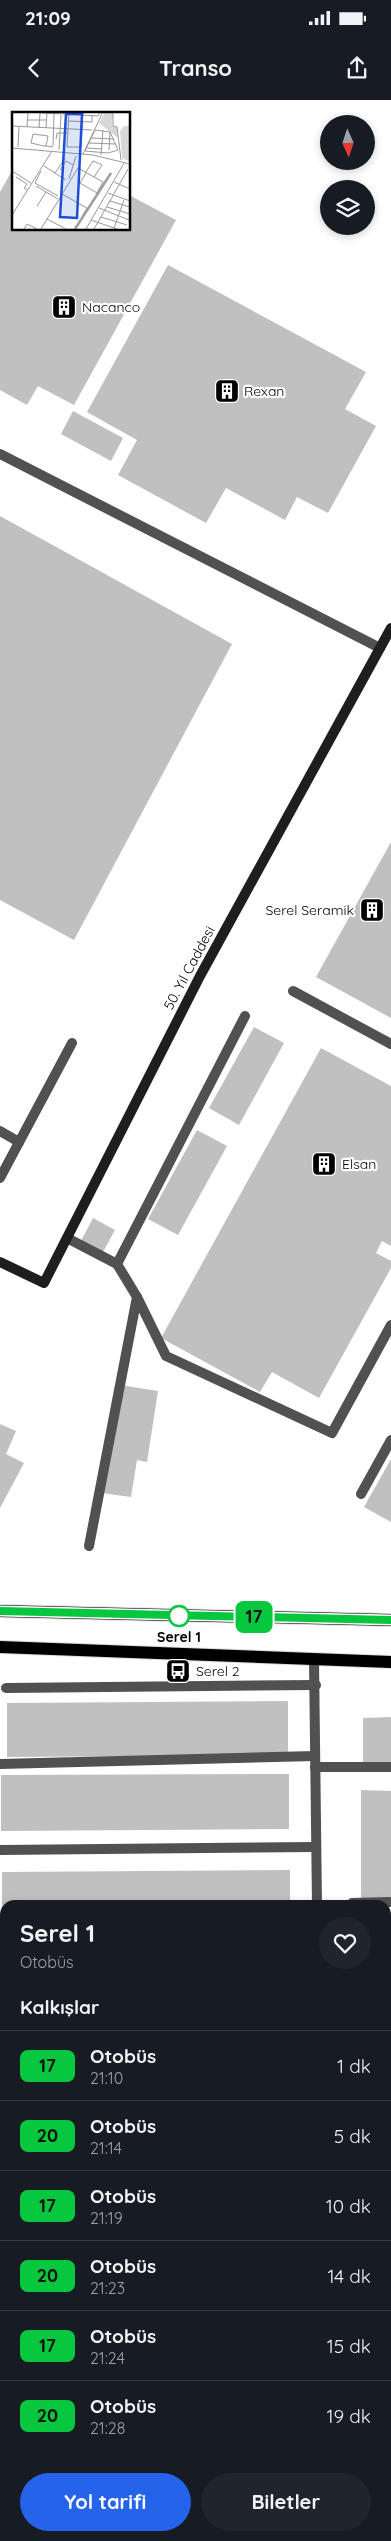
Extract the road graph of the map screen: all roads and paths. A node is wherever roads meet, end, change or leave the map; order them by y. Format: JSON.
{"nodes":[{"id":1,"x":0,"y":454,"type":"edge"},
{"id":2,"x":391,"y":628,"type":"edge"},
{"id":3,"x":380,"y":648,"type":"junction"},
{"id":4,"x":293,"y":991,"type":"dead end"},
{"id":5,"x":245,"y":1016,"type":"dead end"},
{"id":6,"x":72,"y":1043,"type":"dead end"},
{"id":7,"x":391,"y":1044,"type":"edge"},
{"id":8,"x":0,"y":1131,"type":"edge"},
{"id":9,"x":19,"y":1142,"type":"junction"},
{"id":10,"x":0,"y":1178,"type":"edge"},
{"id":11,"x":67,"y":1238,"type":"junction"},
{"id":12,"x":0,"y":1262,"type":"edge"},
{"id":13,"x":117,"y":1264,"type":"junction"},
{"id":14,"x":137,"y":1297,"type":"junction"},
{"id":15,"x":391,"y":1325,"type":"edge"},
{"id":16,"x":391,"y":1440,"type":"edge"},
{"id":17,"x":361,"y":1494,"type":"dead end"},
{"id":18,"x":89,"y":1546,"type":"dead end"},
{"id":19,"x":0,"y":1611,"type":"edge"},
{"id":20,"x":391,"y":1620,"type":"edge"},
{"id":21,"x":0,"y":1647,"type":"edge"},
{"id":22,"x":314,"y":1660,"type":"junction"},
{"id":23,"x":391,"y":1662,"type":"edge"},
{"id":24,"x":316,"y":1685,"type":"junction"},
{"id":25,"x":6,"y":1688,"type":"dead end"},
{"id":26,"x":315,"y":1756,"type":"junction"},
{"id":27,"x":0,"y":1764,"type":"edge"},
{"id":28,"x":315,"y":1767,"type":"junction"},
{"id":29,"x":391,"y":1767,"type":"edge"},
{"id":30,"x":316,"y":1847,"type":"junction"},
{"id":31,"x":0,"y":1850,"type":"edge"},
{"id":32,"x":317,"y":1900,"type":"edge"}],
"edges":[{"from":1,"to":3,"type":"street"},
{"from":2,"to":3,"type":"street","name":"50. Yıl Caddesi"},
{"from":3,"to":11,"type":"street","name":"50. Yıl Caddesi"},
{"from":4,"to":7,"type":"street"},
{"from":5,"to":13,"type":"street"},
{"from":6,"to":9,"type":"street"},
{"from":8,"to":9,"type":"street"},
{"from":9,"to":10,"type":"street"},
{"from":11,"to":12,"type":"street","name":"50. Yıl Caddesi"},
{"from":11,"to":13,"type":"street"},
{"from":13,"to":14,"type":"street"},
{"from":14,"to":15,"type":"street"},
{"from":14,"to":18,"type":"street"},
{"from":16,"to":17,"type":"street"},
{"from":19,"to":20,"type":"main road"},
{"from":21,"to":22,"type":"main road"},
{"from":22,"to":23,"type":"main road"},
{"from":22,"to":24,"type":"street"},
{"from":24,"to":25,"type":"street"},
{"from":24,"to":26,"type":"street"},
{"from":26,"to":27,"type":"street"},
{"from":26,"to":28,"type":"street"},
{"from":28,"to":29,"type":"street"},
{"from":28,"to":30,"type":"street"},
{"from":30,"to":31,"type":"street"},
{"from":30,"to":32,"type":"street"}]}
